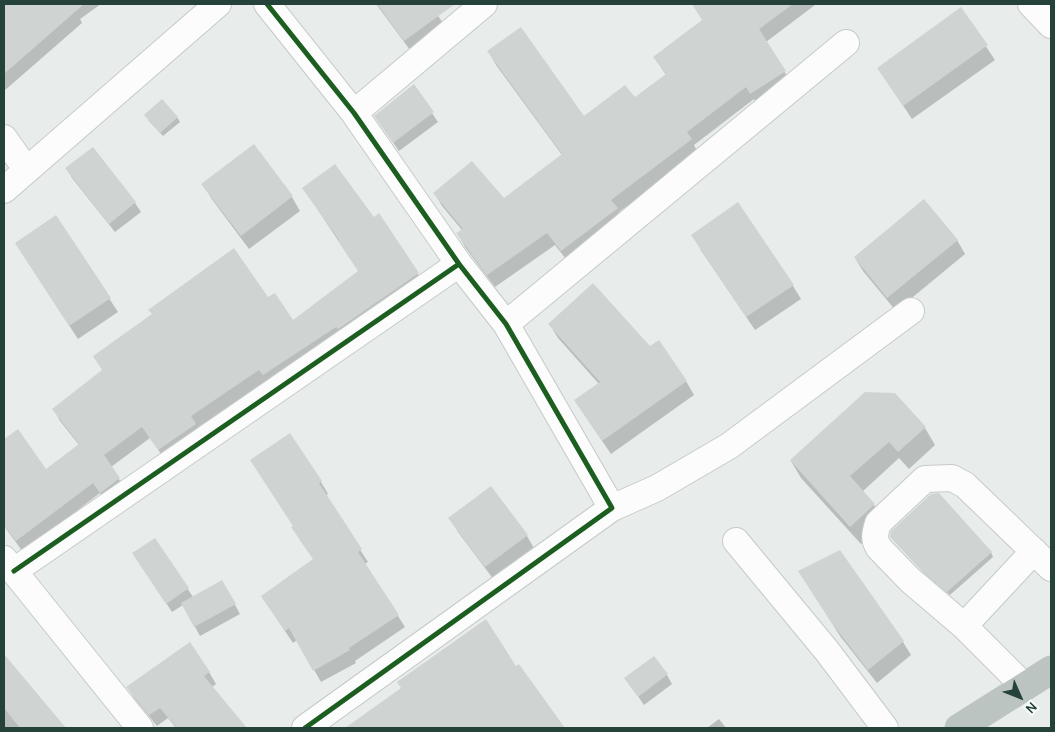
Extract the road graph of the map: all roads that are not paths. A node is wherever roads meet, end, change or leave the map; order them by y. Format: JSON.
{"nodes":[{"id":1,"x":218,"y":4,"type":"edge"},
{"id":2,"x":267,"y":4,"type":"edge"},
{"id":3,"x":484,"y":4,"type":"edge"},
{"id":4,"x":1031,"y":4,"type":"edge"},
{"id":5,"x":1051,"y":25,"type":"edge"},
{"id":6,"x":846,"y":43,"type":"dead end"},
{"id":7,"x":354,"y":113,"type":"junction"},
{"id":8,"x":4,"y":138,"type":"edge"},
{"id":9,"x":26,"y":169,"type":"junction"},
{"id":10,"x":4,"y":190,"type":"edge"},
{"id":11,"x":459,"y":264,"type":"junction"},
{"id":12,"x":912,"y":311,"type":"dead end"},
{"id":13,"x":506,"y":324,"type":"junction"},
{"id":14,"x":612,"y":508,"type":"junction"},
{"id":15,"x":736,"y":541,"type":"dead end"},
{"id":16,"x":1042,"y":560,"type":"edge"},
{"id":17,"x":9,"y":565,"type":"edge"},
{"id":18,"x":964,"y":626,"type":"junction"},
{"id":19,"x":1051,"y":670,"type":"edge"},
{"id":20,"x":1025,"y":688,"type":"junction"},
{"id":21,"x":140,"y":728,"type":"edge"},
{"id":22,"x":305,"y":728,"type":"edge"},
{"id":23,"x":885,"y":728,"type":"edge"},
{"id":24,"x":959,"y":728,"type":"edge"}],
"edges":[{"from":1,"to":9,"type":"street"},
{"from":2,"to":7,"type":"street"},
{"from":3,"to":7,"type":"street"},
{"from":4,"to":5,"type":"street"},
{"from":6,"to":13,"type":"street"},
{"from":7,"to":11,"type":"street"},
{"from":8,"to":9,"type":"street"},
{"from":9,"to":10,"type":"street"},
{"from":11,"to":13,"type":"street"},
{"from":11,"to":17,"type":"street"},
{"from":12,"to":14,"type":"street"},
{"from":13,"to":14,"type":"street"},
{"from":14,"to":22,"type":"street"},
{"from":15,"to":23,"type":"street"},
{"from":16,"to":18,"type":"street"},
{"from":16,"to":18,"type":"street"},
{"from":17,"to":21,"type":"street"},
{"from":18,"to":20,"type":"street"},
{"from":19,"to":20,"type":"highway"},
{"from":20,"to":24,"type":"highway"}]}
